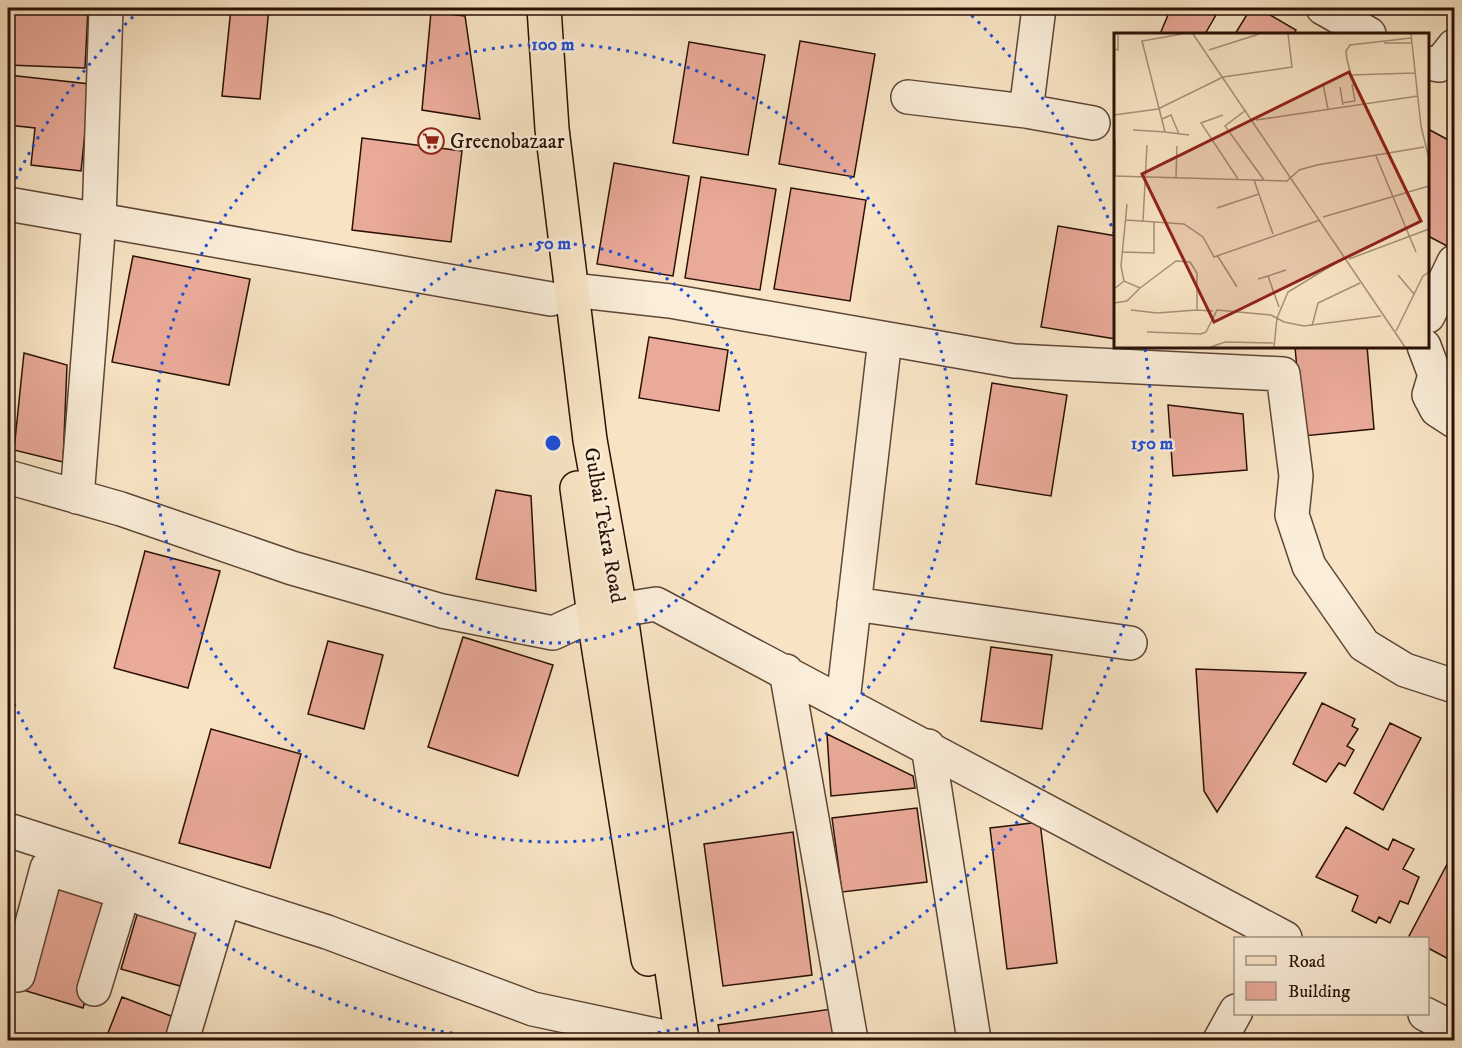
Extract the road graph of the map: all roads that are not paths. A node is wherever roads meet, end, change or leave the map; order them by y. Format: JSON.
{"nodes":[{"id":1,"x":106,"y":8,"type":"edge"},
{"id":2,"x":522,"y":8,"type":"edge"},
{"id":3,"x":544,"y":8,"type":"edge"},
{"id":4,"x":1039,"y":8,"type":"edge"},
{"id":5,"x":1323,"y":8,"type":"edge"},
{"id":6,"x":1367,"y":33,"type":"edge"},
{"id":7,"x":908,"y":98,"type":"dead end"},
{"id":8,"x":1026,"y":111,"type":"junction"},
{"id":9,"x":1093,"y":123,"type":"dead end"},
{"id":10,"x":8,"y":204,"type":"edge"},
{"id":11,"x":99,"y":220,"type":"junction"},
{"id":12,"x":1455,"y":262,"type":"edge"},
{"id":13,"x":561,"y":295,"type":"junction"},
{"id":14,"x":1429,"y":314,"type":"edge"},
{"id":15,"x":885,"y":339,"type":"junction"},
{"id":16,"x":1425,"y":348,"type":"edge"},
{"id":17,"x":1260,"y":360,"type":"edge"},
{"id":18,"x":1455,"y":422,"type":"edge"},
{"id":19,"x":8,"y":477,"type":"edge"},
{"id":20,"x":77,"y":497,"type":"junction"},
{"id":21,"x":854,"y":604,"type":"junction"},
{"id":22,"x":607,"y":611,"type":"junction"},
{"id":23,"x":1130,"y":643,"type":"dead end"},
{"id":24,"x":786,"y":671,"type":"junction"},
{"id":25,"x":1455,"y":686,"type":"edge"},
{"id":26,"x":843,"y":701,"type":"junction"},
{"id":27,"x":928,"y":746,"type":"junction"},
{"id":28,"x":8,"y":830,"type":"edge"},
{"id":29,"x":50,"y":856,"type":"junction"},
{"id":30,"x":132,"y":887,"type":"junction"},
{"id":31,"x":221,"y":910,"type":"junction"},
{"id":32,"x":1279,"y":937,"type":"edge"},
{"id":33,"x":18,"y":975,"type":"dead end"},
{"id":34,"x":94,"y":989,"type":"dead end"},
{"id":35,"x":1234,"y":1015,"type":"edge"},
{"id":36,"x":668,"y":1039,"type":"edge"},
{"id":37,"x":182,"y":1041,"type":"edge"},
{"id":38,"x":851,"y":1041,"type":"edge"},
{"id":39,"x":974,"y":1041,"type":"edge"},
{"id":40,"x":1220,"y":1041,"type":"edge"}],
"edges":[{"from":1,"to":11,"type":"street"},
{"from":2,"to":13,"type":"main road","name":"Gulbai Tekra Road"},
{"from":3,"to":13,"type":"main road","name":"Gulbai Tekra Road"},
{"from":4,"to":8,"type":"street"},
{"from":5,"to":6,"type":"street"},
{"from":7,"to":8,"type":"street"},
{"from":8,"to":9,"type":"street"},
{"from":10,"to":11,"type":"street"},
{"from":11,"to":13,"type":"street"},
{"from":11,"to":20,"type":"street"},
{"from":12,"to":14,"type":"street"},
{"from":13,"to":15,"type":"street"},
{"from":13,"to":22,"type":"main road","name":"Gulbai Tekra Road"},
{"from":15,"to":17,"type":"street"},
{"from":15,"to":21,"type":"street"},
{"from":16,"to":18,"type":"street"},
{"from":17,"to":25,"type":"street"},
{"from":19,"to":20,"type":"street"},
{"from":20,"to":22,"type":"street"},
{"from":21,"to":23,"type":"street"},
{"from":21,"to":26,"type":"street"},
{"from":22,"to":24,"type":"street"},
{"from":22,"to":36,"type":"main road","name":"Gulbai Tekra Road"},
{"from":24,"to":26,"type":"street"},
{"from":24,"to":38,"type":"street"},
{"from":26,"to":27,"type":"street"},
{"from":27,"to":32,"type":"street"},
{"from":27,"to":39,"type":"street"},
{"from":28,"to":29,"type":"street"},
{"from":29,"to":30,"type":"street"},
{"from":29,"to":33,"type":"street"},
{"from":30,"to":31,"type":"street"},
{"from":30,"to":34,"type":"street"},
{"from":31,"to":36,"type":"street"},
{"from":31,"to":37,"type":"street"},
{"from":35,"to":40,"type":"street"}]}
